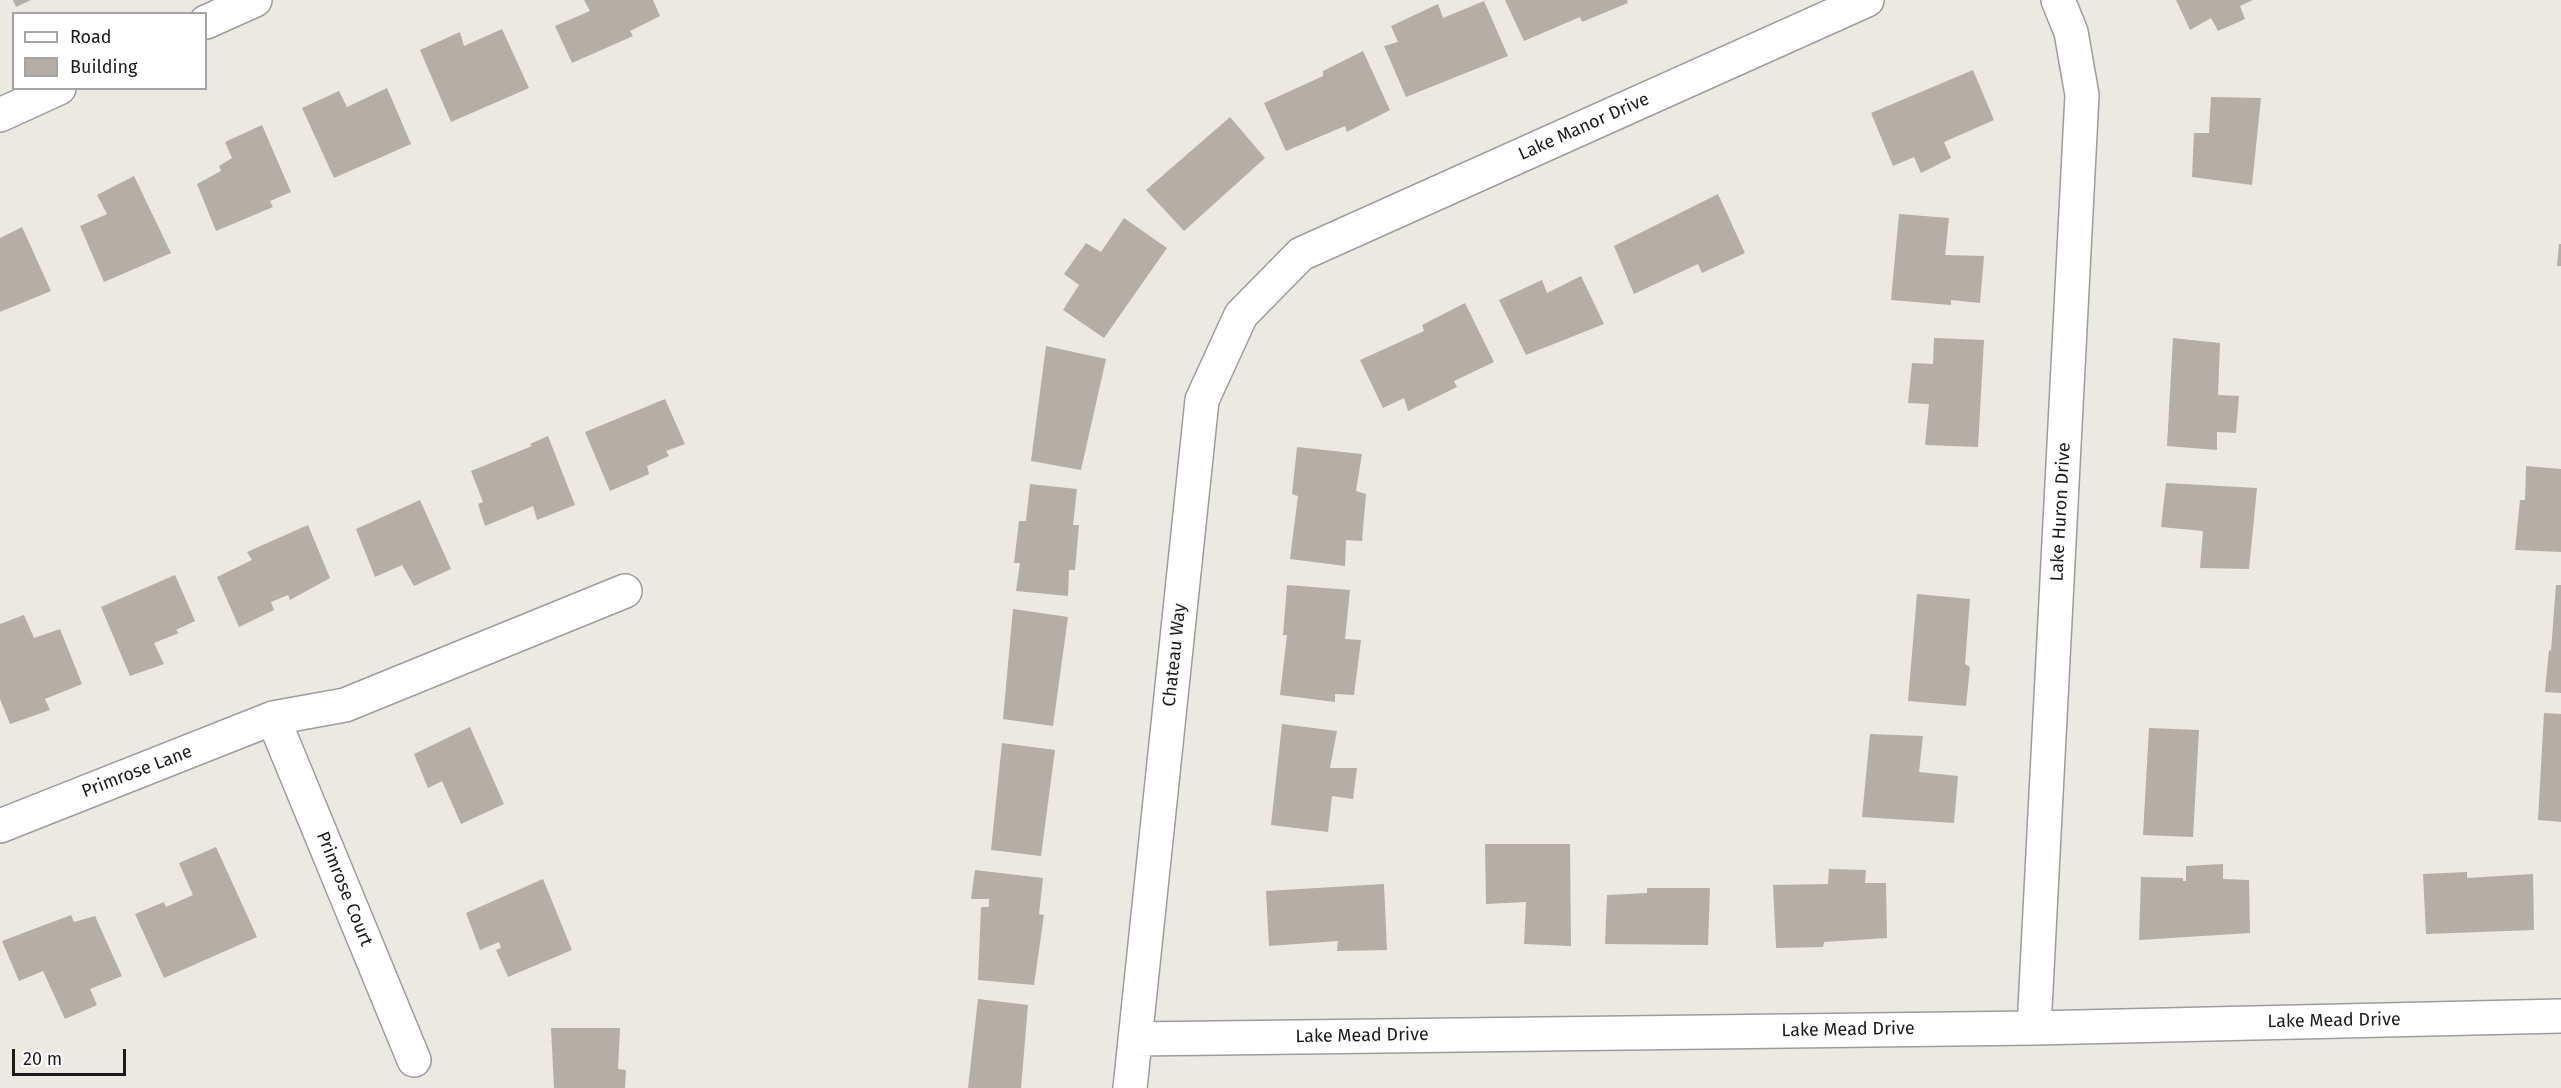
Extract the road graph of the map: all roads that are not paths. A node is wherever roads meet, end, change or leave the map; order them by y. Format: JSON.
{"nodes":[{"id":1,"x":255,"y":0,"type":"edge"},
{"id":2,"x":1867,"y":0,"type":"edge"},
{"id":3,"x":2058,"y":0,"type":"edge"},
{"id":4,"x":207,"y":22,"type":"edge"},
{"id":5,"x":55,"y":90,"type":"edge"},
{"id":6,"x":0,"y":115,"type":"edge"},
{"id":7,"x":1301,"y":254,"type":"joint"},
{"id":8,"x":625,"y":591,"type":"dead end"},
{"id":9,"x":273,"y":718,"type":"junction"},
{"id":10,"x":0,"y":826,"type":"edge"},
{"id":11,"x":2561,"y":1016,"type":"edge"},
{"id":12,"x":2034,"y":1028,"type":"junction"},
{"id":13,"x":1135,"y":1039,"type":"junction"},
{"id":14,"x":414,"y":1060,"type":"dead end"},
{"id":15,"x":1130,"y":1088,"type":"edge"}],
"edges":[{"from":1,"to":4,"type":"street"},
{"from":2,"to":7,"type":"street","name":"Lake Manor Drive"},
{"from":3,"to":12,"type":"street","name":"Lake Huron Drive"},
{"from":5,"to":6,"type":"street"},
{"from":7,"to":13,"type":"street","name":"Chateau Way"},
{"from":8,"to":9,"type":"street","name":"Primrose Lane"},
{"from":9,"to":10,"type":"street","name":"Primrose Lane"},
{"from":9,"to":14,"type":"street","name":"Primrose Court"},
{"from":11,"to":12,"type":"street","name":"Lake Mead Drive"},
{"from":12,"to":13,"type":"street","name":"Lake Mead Drive"},
{"from":13,"to":15,"type":"street","name":"Chateau Way"}]}
